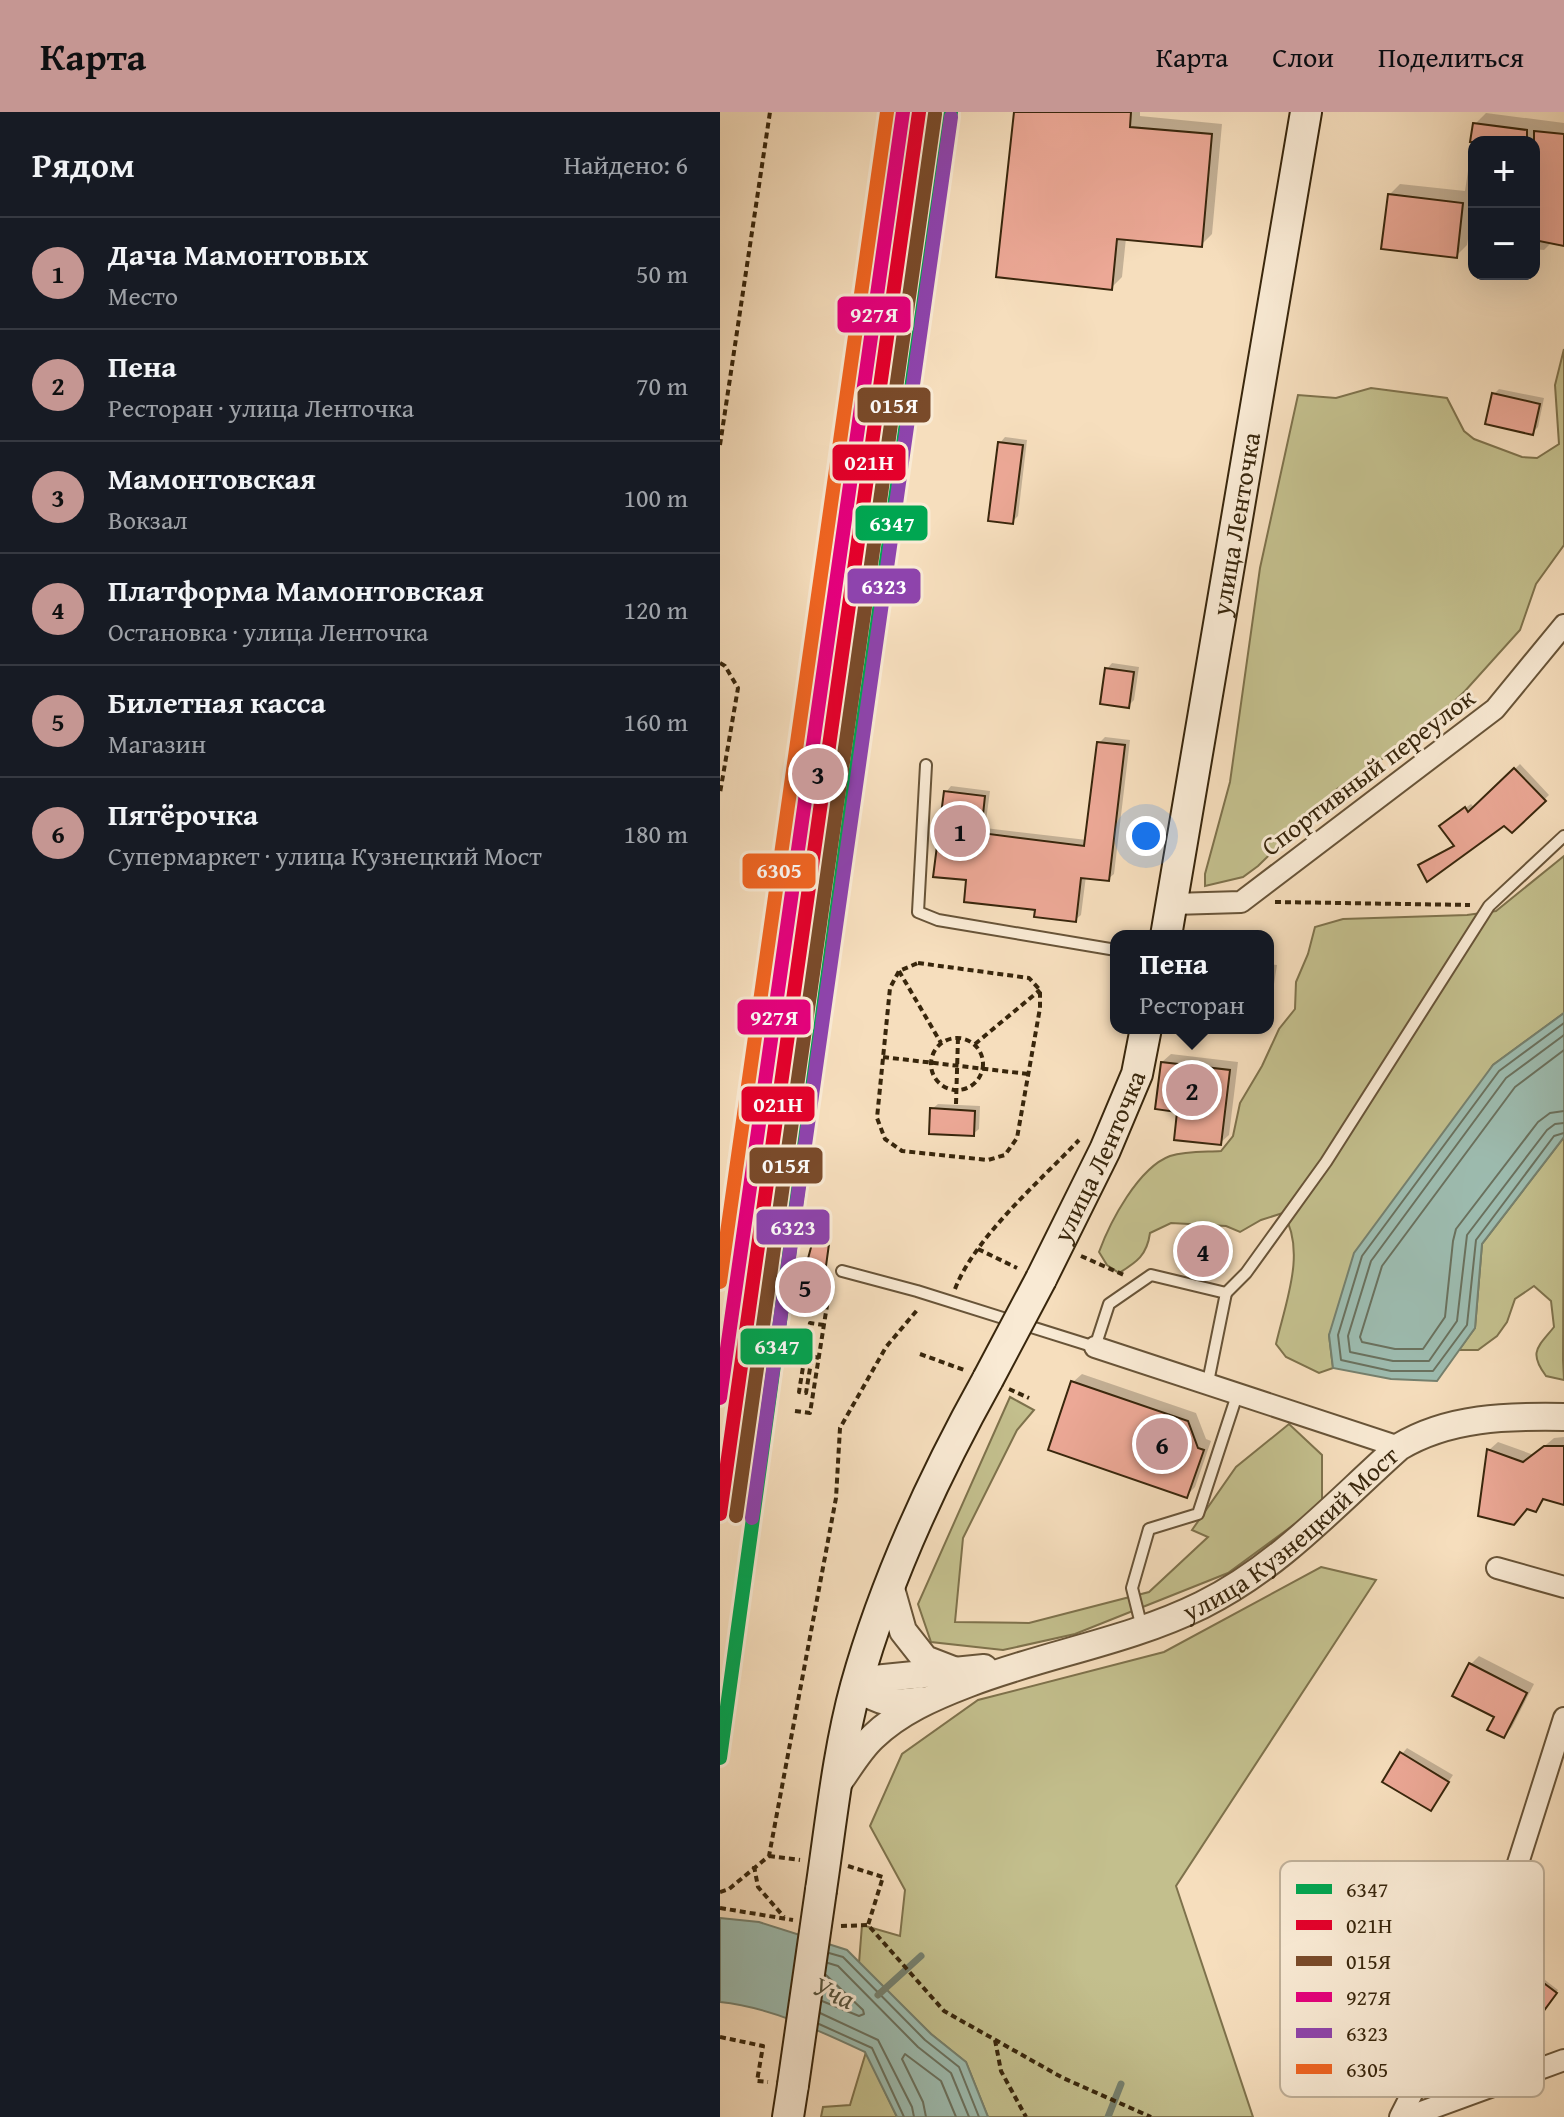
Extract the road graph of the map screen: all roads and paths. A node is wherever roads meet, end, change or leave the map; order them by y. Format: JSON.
{"nodes":[{"id":1,"x":770,"y":112,"type":"edge"},
{"id":2,"x":1306,"y":112,"type":"edge"},
{"id":3,"x":720,"y":445,"type":"edge"},
{"id":4,"x":1564,"y":625,"type":"edge"},
{"id":5,"x":720,"y":663,"type":"edge"},
{"id":6,"x":926,"y":765,"type":"dead end"},
{"id":7,"x":720,"y":793,"type":"edge"},
{"id":8,"x":1564,"y":836,"type":"edge"},
{"id":9,"x":1241,"y":902,"type":"junction"},
{"id":10,"x":1173,"y":904,"type":"junction"},
{"id":11,"x":1489,"y":906,"type":"junction"},
{"id":12,"x":1167,"y":930,"type":"edge"},
{"id":13,"x":1110,"y":949,"type":"edge"},
{"id":14,"x":899,"y":971,"type":"junction"},
{"id":15,"x":1040,"y":990,"type":"junction"},
{"id":16,"x":1144,"y":1034,"type":"edge"},
{"id":17,"x":958,"y":1037,"type":"junction"},
{"id":18,"x":941,"y":1043,"type":"junction"},
{"id":19,"x":975,"y":1044,"type":"junction"},
{"id":20,"x":883,"y":1057,"type":"junction"},
{"id":21,"x":931,"y":1062,"type":"junction"},
{"id":22,"x":957,"y":1065,"type":"junction"},
{"id":23,"x":983,"y":1069,"type":"junction"},
{"id":24,"x":1028,"y":1074,"type":"junction"},
{"id":25,"x":956,"y":1091,"type":"junction"},
{"id":26,"x":956,"y":1104,"type":"dead end"},
{"id":27,"x":1092,"y":1144,"type":"dead end"},
{"id":28,"x":722,"y":1238,"type":"edge"},
{"id":29,"x":978,"y":1249,"type":"junction"},
{"id":30,"x":720,"y":1256,"type":"edge"},
{"id":31,"x":1080,"y":1256,"type":"dead end"},
{"id":32,"x":773,"y":1269,"type":"dead end"},
{"id":33,"x":842,"y":1271,"type":"joint"},
{"id":34,"x":1112,"y":1271,"type":"dead end"},
{"id":35,"x":1041,"y":1279,"type":"junction"},
{"id":36,"x":1226,"y":1293,"type":"junction"},
{"id":37,"x":930,"y":1295,"type":"junction"},
{"id":38,"x":951,"y":1302,"type":"junction"},
{"id":39,"x":824,"y":1325,"type":"junction"},
{"id":40,"x":765,"y":1333,"type":"dead end"},
{"id":41,"x":1095,"y":1347,"type":"junction"},
{"id":42,"x":920,"y":1354,"type":"dead end"},
{"id":43,"x":819,"y":1358,"type":"junction"},
{"id":44,"x":988,"y":1379,"type":"junction"},
{"id":45,"x":1208,"y":1382,"type":"junction"},
{"id":46,"x":1238,"y":1392,"type":"junction"},
{"id":47,"x":795,"y":1411,"type":"dead end"},
{"id":48,"x":1564,"y":1417,"type":"edge"},
{"id":49,"x":1399,"y":1447,"type":"junction"},
{"id":50,"x":1497,"y":1568,"type":"dead end"},
{"id":51,"x":890,"y":1585,"type":"junction"},
{"id":52,"x":1564,"y":1587,"type":"edge"},
{"id":53,"x":1142,"y":1630,"type":"junction"},
{"id":54,"x":1015,"y":1665,"type":"junction"},
{"id":55,"x":956,"y":1671,"type":"junction"},
{"id":56,"x":856,"y":1687,"type":"junction"},
{"id":57,"x":929,"y":1699,"type":"junction"},
{"id":58,"x":1564,"y":1718,"type":"edge"},
{"id":59,"x":836,"y":1786,"type":"junction"},
{"id":60,"x":769,"y":1856,"type":"junction"},
{"id":61,"x":807,"y":1861,"type":"dead end"},
{"id":62,"x":1519,"y":1861,"type":"edge"},
{"id":63,"x":843,"y":1865,"type":"dead end"},
{"id":64,"x":754,"y":1866,"type":"junction"},
{"id":65,"x":720,"y":1892,"type":"edge"},
{"id":66,"x":785,"y":1918,"type":"dead end"},
{"id":67,"x":720,"y":2037,"type":"edge"},
{"id":68,"x":995,"y":2040,"type":"junction"},
{"id":69,"x":1564,"y":2060,"type":"edge"},
{"id":70,"x":1544,"y":2067,"type":"edge"},
{"id":71,"x":757,"y":2081,"type":"dead end"},
{"id":72,"x":1410,"y":2097,"type":"edge"},
{"id":73,"x":1463,"y":2097,"type":"edge"},
{"id":74,"x":788,"y":2117,"type":"edge"},
{"id":75,"x":1026,"y":2117,"type":"edge"},
{"id":76,"x":1151,"y":2117,"type":"edge"},
{"id":77,"x":1400,"y":2117,"type":"edge"},
{"id":78,"x":1408,"y":2117,"type":"edge"}],
"edges":[{"from":1,"to":3,"type":"path"},
{"from":2,"to":10,"type":"main road","name":"улица Ленточка"},
{"from":4,"to":9,"type":"street","name":"Спортивный переулок"},
{"from":5,"to":7,"type":"path"},
{"from":6,"to":13,"type":"lane"},
{"from":8,"to":11,"type":"lane"},
{"from":9,"to":10,"type":"street"},
{"from":9,"to":11,"type":"path"},
{"from":10,"to":12,"type":"main road","name":"улица Ленточка"},
{"from":11,"to":36,"type":"lane"},
{"from":14,"to":15,"type":"path"},
{"from":14,"to":18,"type":"path"},
{"from":14,"to":20,"type":"path"},
{"from":15,"to":19,"type":"path"},
{"from":15,"to":24,"type":"path"},
{"from":16,"to":35,"type":"main road","name":"улица Ленточка"},
{"from":17,"to":18,"type":"path"},
{"from":17,"to":19,"type":"path"},
{"from":17,"to":22,"type":"path"},
{"from":18,"to":21,"type":"path"},
{"from":19,"to":23,"type":"path"},
{"from":20,"to":21,"type":"path"},
{"from":20,"to":24,"type":"path"},
{"from":21,"to":22,"type":"path"},
{"from":21,"to":25,"type":"path"},
{"from":22,"to":23,"type":"path"},
{"from":22,"to":25,"type":"path"},
{"from":23,"to":24,"type":"path"},
{"from":23,"to":25,"type":"path"},
{"from":25,"to":26,"type":"path"},
{"from":27,"to":29,"type":"path"},
{"from":28,"to":30,"type":"path"},
{"from":29,"to":35,"type":"path"},
{"from":29,"to":38,"type":"path"},
{"from":31,"to":34,"type":"path"},
{"from":32,"to":40,"type":"path"},
{"from":33,"to":37,"type":"lane"},
{"from":33,"to":39,"type":"path"},
{"from":35,"to":44,"type":"main road","name":"улица Ленточка","bridge":true},
{"from":36,"to":41,"type":"lane"},
{"from":36,"to":45,"type":"lane"},
{"from":37,"to":38,"type":"lane"},
{"from":37,"to":60,"type":"path"},
{"from":38,"to":41,"type":"lane"},
{"from":39,"to":43,"type":"path"},
{"from":39,"to":43,"type":"path"},
{"from":41,"to":45,"type":"street"},
{"from":42,"to":44,"type":"path"},
{"from":43,"to":47,"type":"path"},
{"from":44,"to":51,"type":"main road","name":"улица Ленточка"},
{"from":45,"to":46,"type":"street"},
{"from":46,"to":49,"type":"street"},
{"from":46,"to":53,"type":"lane"},
{"from":48,"to":49,"type":"street","name":"улица Кузнецкий Мост"},
{"from":49,"to":53,"type":"street","name":"улица Кузнецкий Мост"},
{"from":50,"to":52,"type":"street"},
{"from":51,"to":55,"type":"street"},
{"from":51,"to":56,"type":"main road","name":"улица Ленточка"},
{"from":53,"to":54,"type":"street","name":"улица Кузнецкий Мост"},
{"from":54,"to":55,"type":"street"},
{"from":54,"to":57,"type":"street"},
{"from":55,"to":56,"type":"street"},
{"from":56,"to":57,"type":"street"},
{"from":56,"to":59,"type":"main road","name":"улица Ленточка"},
{"from":57,"to":59,"type":"street"},
{"from":58,"to":62,"type":"street"},
{"from":59,"to":74,"type":"main road","name":"улица Ленточка","bridge":true},
{"from":60,"to":61,"type":"path"},
{"from":60,"to":64,"type":"path"},
{"from":63,"to":68,"type":"path"},
{"from":64,"to":65,"type":"path"},
{"from":64,"to":66,"type":"path"},
{"from":67,"to":71,"type":"path"},
{"from":68,"to":75,"type":"path"},
{"from":68,"to":76,"type":"path"},
{"from":69,"to":70,"type":"street"},
{"from":72,"to":77,"type":"street"},
{"from":73,"to":78,"type":"street"}]}
